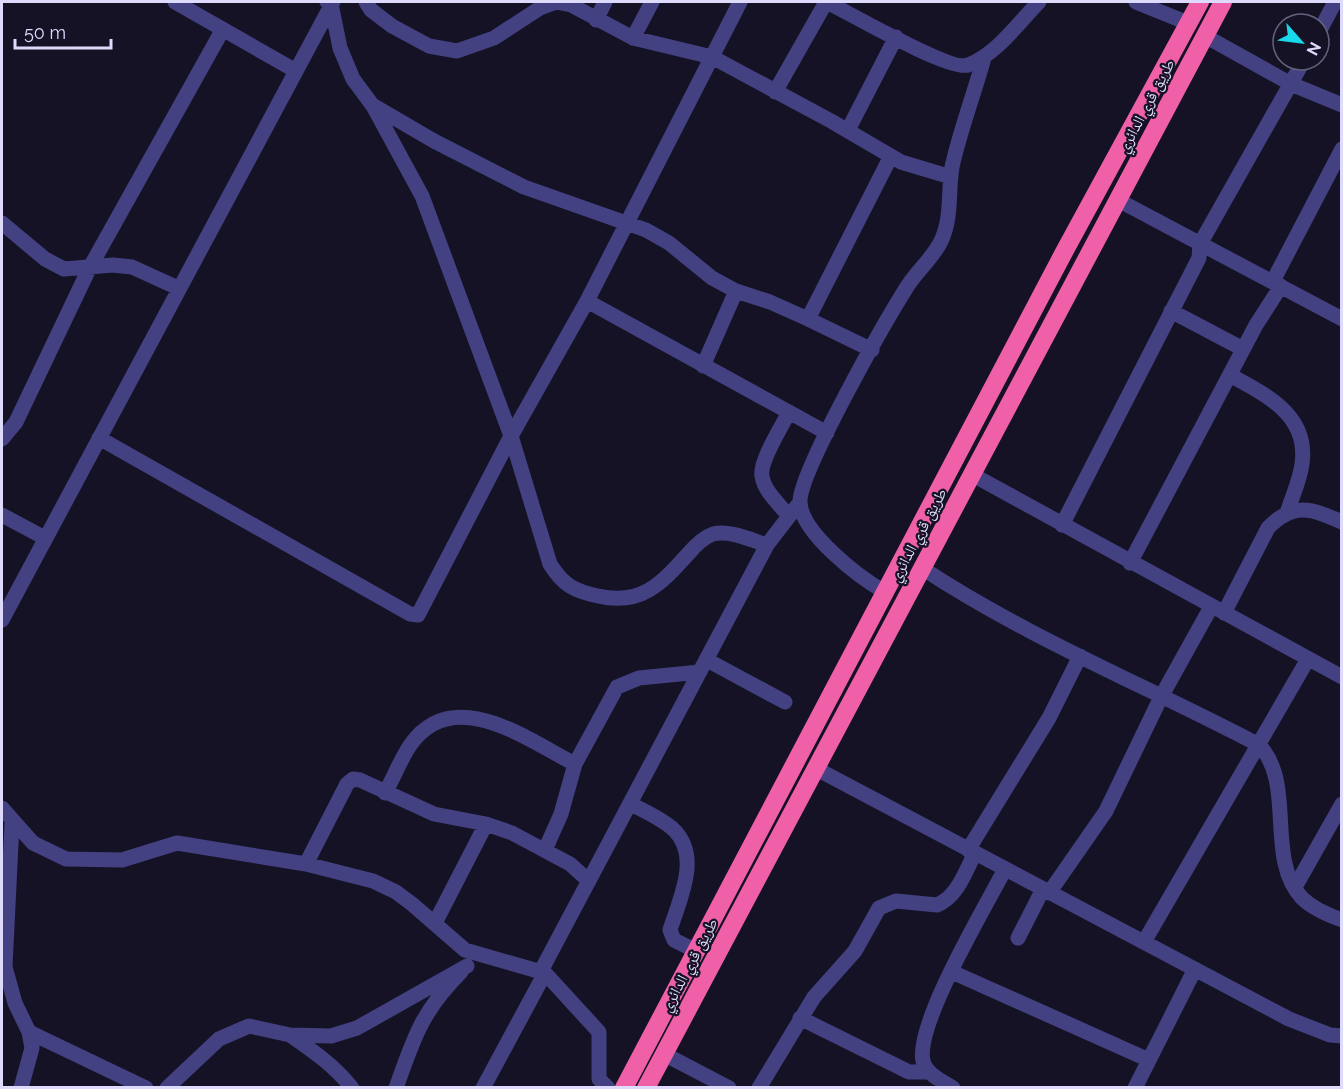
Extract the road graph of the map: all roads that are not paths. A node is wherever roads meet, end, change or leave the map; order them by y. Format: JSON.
{"nodes":[{"id":1,"x":175,"y":2,"type":"edge"},
{"id":2,"x":330,"y":2,"type":"edge"},
{"id":3,"x":366,"y":2,"type":"edge"},
{"id":4,"x":605,"y":2,"type":"edge"},
{"id":5,"x":652,"y":2,"type":"edge"},
{"id":6,"x":740,"y":2,"type":"edge"},
{"id":7,"x":827,"y":2,"type":"edge"},
{"id":8,"x":1039,"y":2,"type":"edge"},
{"id":9,"x":1136,"y":2,"type":"edge"},
{"id":10,"x":1200,"y":2,"type":"edge"},
{"id":11,"x":1223,"y":2,"type":"edge"},
{"id":12,"x":596,"y":20,"type":"junction"},
{"id":13,"x":1188,"y":23,"type":"junction"},
{"id":14,"x":223,"y":29,"type":"junction"},
{"id":15,"x":1205,"y":36,"type":"junction"},
{"id":16,"x":896,"y":37,"type":"junction"},
{"id":17,"x":633,"y":38,"type":"junction"},
{"id":18,"x":712,"y":57,"type":"junction"},
{"id":19,"x":984,"y":58,"type":"junction"},
{"id":20,"x":296,"y":71,"type":"junction"},
{"id":21,"x":1298,"y":72,"type":"edge"},
{"id":22,"x":1291,"y":84,"type":"junction"},
{"id":23,"x":775,"y":92,"type":"junction"},
{"id":24,"x":1341,"y":105,"type":"edge"},
{"id":25,"x":373,"y":106,"type":"junction"},
{"id":26,"x":848,"y":130,"type":"junction"},
{"id":27,"x":1341,"y":149,"type":"edge"},
{"id":28,"x":891,"y":156,"type":"junction"},
{"id":29,"x":951,"y":177,"type":"junction"},
{"id":30,"x":1118,"y":200,"type":"junction"},
{"id":31,"x":628,"y":222,"type":"junction"},
{"id":32,"x":2,"y":223,"type":"edge"},
{"id":33,"x":1200,"y":244,"type":"junction"},
{"id":34,"x":1063,"y":254,"type":"junction"},
{"id":35,"x":1083,"y":265,"type":"junction"},
{"id":36,"x":89,"y":269,"type":"junction"},
{"id":37,"x":1277,"y":284,"type":"junction"},
{"id":38,"x":178,"y":288,"type":"junction"},
{"id":39,"x":736,"y":291,"type":"junction"},
{"id":40,"x":587,"y":302,"type":"junction"},
{"id":41,"x":1171,"y":311,"type":"junction"},
{"id":42,"x":808,"y":319,"type":"junction"},
{"id":43,"x":1341,"y":319,"type":"edge"},
{"id":44,"x":872,"y":350,"type":"junction"},
{"id":45,"x":1243,"y":350,"type":"junction"},
{"id":46,"x":703,"y":366,"type":"junction"},
{"id":47,"x":1230,"y":375,"type":"junction"},
{"id":48,"x":789,"y":412,"type":"junction"},
{"id":49,"x":827,"y":433,"type":"junction"},
{"id":50,"x":511,"y":436,"type":"junction"},
{"id":51,"x":99,"y":438,"type":"junction"},
{"id":52,"x":2,"y":439,"type":"edge"},
{"id":53,"x":973,"y":475,"type":"junction"},
{"id":54,"x":800,"y":502,"type":"junction"},
{"id":55,"x":1287,"y":513,"type":"junction"},
{"id":56,"x":2,"y":515,"type":"edge"},
{"id":57,"x":788,"y":515,"type":"junction"},
{"id":58,"x":1341,"y":522,"type":"edge"},
{"id":59,"x":1062,"y":525,"type":"junction"},
{"id":60,"x":45,"y":538,"type":"junction"},
{"id":61,"x":767,"y":544,"type":"junction"},
{"id":62,"x":1130,"y":563,"type":"junction"},
{"id":63,"x":922,"y":568,"type":"junction"},
{"id":64,"x":885,"y":592,"type":"junction"},
{"id":65,"x":1217,"y":610,"type":"junction"},
{"id":66,"x":2,"y":620,"type":"edge"},
{"id":67,"x":1080,"y":656,"type":"junction"},
{"id":68,"x":1308,"y":659,"type":"junction"},
{"id":69,"x":704,"y":666,"type":"junction"},
{"id":70,"x":1341,"y":677,"type":"edge"},
{"id":71,"x":1161,"y":697,"type":"junction"},
{"id":72,"x":785,"y":702,"type":"dead end"},
{"id":73,"x":1259,"y":746,"type":"junction"},
{"id":74,"x":575,"y":764,"type":"junction"},
{"id":75,"x":815,"y":768,"type":"junction"},
{"id":76,"x":385,"y":793,"type":"junction"},
{"id":77,"x":631,"y":804,"type":"junction"},
{"id":78,"x":1341,"y":804,"type":"edge"},
{"id":79,"x":2,"y":808,"type":"edge"},
{"id":80,"x":12,"y":823,"type":"junction"},
{"id":81,"x":486,"y":824,"type":"junction"},
{"id":82,"x":545,"y":850,"type":"junction"},
{"id":83,"x":971,"y":852,"type":"junction"},
{"id":84,"x":306,"y":864,"type":"junction"},
{"id":85,"x":1005,"y":869,"type":"junction"},
{"id":86,"x":589,"y":881,"type":"junction"},
{"id":87,"x":1295,"y":888,"type":"junction"},
{"id":88,"x":1046,"y":891,"type":"junction"},
{"id":89,"x":1341,"y":920,"type":"edge"},
{"id":90,"x":435,"y":923,"type":"junction"},
{"id":91,"x":1018,"y":938,"type":"dead end"},
{"id":92,"x":1144,"y":942,"type":"junction"},
{"id":93,"x":696,"y":951,"type":"junction"},
{"id":94,"x":473,"y":961,"type":"junction"},
{"id":95,"x":1194,"y":969,"type":"junction"},
{"id":96,"x":543,"y":972,"type":"junction"},
{"id":97,"x":952,"y":972,"type":"junction"},
{"id":98,"x":800,"y":1018,"type":"junction"},
{"id":99,"x":29,"y":1032,"type":"junction"},
{"id":100,"x":290,"y":1035,"type":"junction"},
{"id":101,"x":1341,"y":1036,"type":"edge"},
{"id":102,"x":664,"y":1054,"type":"junction"},
{"id":103,"x":1149,"y":1060,"type":"junction"},
{"id":104,"x":928,"y":1072,"type":"junction"},
{"id":105,"x":21,"y":1088,"type":"edge"},
{"id":106,"x":146,"y":1088,"type":"edge"},
{"id":107,"x":167,"y":1088,"type":"edge"},
{"id":108,"x":352,"y":1088,"type":"edge"},
{"id":109,"x":396,"y":1088,"type":"edge"},
{"id":110,"x":483,"y":1088,"type":"edge"},
{"id":111,"x":608,"y":1088,"type":"edge"},
{"id":112,"x":624,"y":1088,"type":"edge"},
{"id":113,"x":646,"y":1088,"type":"edge"},
{"id":114,"x":729,"y":1088,"type":"edge"},
{"id":115,"x":759,"y":1088,"type":"edge"},
{"id":116,"x":953,"y":1088,"type":"edge"},
{"id":117,"x":1135,"y":1088,"type":"edge"}],
"edges":[{"from":1,"to":14,"type":"street"},
{"from":2,"to":20,"type":"street"},
{"from":2,"to":25,"type":"street"},
{"from":3,"to":12,"type":"street"},
{"from":4,"to":12,"type":"street"},
{"from":5,"to":17,"type":"street"},
{"from":6,"to":18,"type":"street"},
{"from":7,"to":16,"type":"street"},
{"from":7,"to":23,"type":"street"},
{"from":8,"to":19,"type":"street"},
{"from":9,"to":13,"type":"street"},
{"from":10,"to":13,"type":"highway","name":"طريق قري الدائري"},
{"from":11,"to":15,"type":"highway","name":"طريق قري الدائري"},
{"from":12,"to":17,"type":"street"},
{"from":13,"to":34,"type":"highway","name":"طريق قري الدائري"},
{"from":14,"to":20,"type":"street"},
{"from":14,"to":36,"type":"street"},
{"from":15,"to":22,"type":"street"},
{"from":15,"to":30,"type":"highway","name":"طريق قري الدائري"},
{"from":16,"to":19,"type":"street"},
{"from":16,"to":26,"type":"street"},
{"from":17,"to":18,"type":"street"},
{"from":18,"to":23,"type":"street"},
{"from":18,"to":31,"type":"street"},
{"from":19,"to":29,"type":"street"},
{"from":20,"to":38,"type":"street"},
{"from":21,"to":22,"type":"street"},
{"from":22,"to":24,"type":"street"},
{"from":22,"to":33,"type":"street"},
{"from":23,"to":26,"type":"street"},
{"from":25,"to":31,"type":"street"},
{"from":25,"to":50,"type":"street"},
{"from":26,"to":28,"type":"street"},
{"from":27,"to":37,"type":"street"},
{"from":28,"to":29,"type":"street"},
{"from":28,"to":42,"type":"street"},
{"from":29,"to":44,"type":"street"},
{"from":30,"to":33,"type":"street"},
{"from":30,"to":35,"type":"highway","name":"طريق قري الدائري"},
{"from":31,"to":39,"type":"street"},
{"from":31,"to":40,"type":"street"},
{"from":32,"to":36,"type":"street"},
{"from":33,"to":37,"type":"street"},
{"from":33,"to":41,"type":"street"},
{"from":34,"to":35,"type":"highway"},
{"from":34,"to":64,"type":"highway","name":"طريق قري الدائري"},
{"from":35,"to":53,"type":"highway","name":"طريق قري الدائري"},
{"from":36,"to":38,"type":"street"},
{"from":36,"to":52,"type":"street"},
{"from":37,"to":43,"type":"street"},
{"from":37,"to":45,"type":"street"},
{"from":38,"to":51,"type":"street"},
{"from":39,"to":42,"type":"street"},
{"from":39,"to":46,"type":"street"},
{"from":40,"to":46,"type":"street"},
{"from":40,"to":50,"type":"street"},
{"from":41,"to":45,"type":"street"},
{"from":41,"to":59,"type":"street"},
{"from":42,"to":44,"type":"street"},
{"from":44,"to":49,"type":"street"},
{"from":45,"to":47,"type":"street"},
{"from":46,"to":48,"type":"street"},
{"from":47,"to":55,"type":"street"},
{"from":47,"to":62,"type":"street"},
{"from":48,"to":49,"type":"street"},
{"from":48,"to":57,"type":"street"},
{"from":49,"to":54,"type":"street"},
{"from":50,"to":51,"type":"street"},
{"from":50,"to":61,"type":"street"},
{"from":51,"to":60,"type":"street"},
{"from":53,"to":59,"type":"street"},
{"from":53,"to":63,"type":"highway","name":"طريق قري الدائري"},
{"from":54,"to":57,"type":"street"},
{"from":54,"to":64,"type":"street"},
{"from":55,"to":58,"type":"street"},
{"from":55,"to":65,"type":"street"},
{"from":56,"to":60,"type":"street"},
{"from":57,"to":61,"type":"street"},
{"from":59,"to":62,"type":"street"},
{"from":60,"to":66,"type":"street"},
{"from":61,"to":69,"type":"street"},
{"from":62,"to":65,"type":"street"},
{"from":63,"to":67,"type":"street"},
{"from":63,"to":75,"type":"highway","name":"طريق قري الدائري"},
{"from":64,"to":93,"type":"highway","name":"طريق قري الدائري"},
{"from":65,"to":68,"type":"street"},
{"from":65,"to":71,"type":"street"},
{"from":67,"to":71,"type":"street"},
{"from":67,"to":83,"type":"street"},
{"from":68,"to":70,"type":"street"},
{"from":68,"to":73,"type":"street"},
{"from":69,"to":72,"type":"street"},
{"from":69,"to":74,"type":"street"},
{"from":69,"to":77,"type":"street"},
{"from":71,"to":73,"type":"street"},
{"from":71,"to":88,"type":"street"},
{"from":73,"to":87,"type":"street"},
{"from":73,"to":92,"type":"street"},
{"from":74,"to":76,"type":"street"},
{"from":74,"to":82,"type":"street"},
{"from":75,"to":83,"type":"street"},
{"from":75,"to":102,"type":"highway","name":"طريق قري الدائري"},
{"from":76,"to":81,"type":"street"},
{"from":76,"to":84,"type":"street"},
{"from":77,"to":86,"type":"street"},
{"from":77,"to":93,"type":"street"},
{"from":78,"to":87,"type":"street"},
{"from":79,"to":80,"type":"street"},
{"from":80,"to":84,"type":"street"},
{"from":80,"to":99,"type":"street"},
{"from":81,"to":82,"type":"street"},
{"from":81,"to":90,"type":"street"},
{"from":82,"to":86,"type":"street"},
{"from":83,"to":85,"type":"street"},
{"from":83,"to":98,"type":"street"},
{"from":84,"to":90,"type":"street"},
{"from":85,"to":88,"type":"street"},
{"from":85,"to":97,"type":"street"},
{"from":86,"to":96,"type":"street"},
{"from":87,"to":89,"type":"street"},
{"from":88,"to":91,"type":"street"},
{"from":88,"to":92,"type":"street"},
{"from":90,"to":94,"type":"street"},
{"from":92,"to":95,"type":"street"},
{"from":93,"to":112,"type":"highway","name":"طريق قري الدائري"},
{"from":94,"to":96,"type":"street"},
{"from":94,"to":100,"type":"street"},
{"from":94,"to":109,"type":"street"},
{"from":95,"to":101,"type":"street"},
{"from":95,"to":103,"type":"street"},
{"from":96,"to":110,"type":"street"},
{"from":96,"to":111,"type":"street"},
{"from":97,"to":103,"type":"street"},
{"from":97,"to":104,"type":"street"},
{"from":98,"to":104,"type":"street"},
{"from":98,"to":115,"type":"street"},
{"from":99,"to":105,"type":"street"},
{"from":99,"to":106,"type":"street"},
{"from":100,"to":107,"type":"street"},
{"from":100,"to":108,"type":"street"},
{"from":102,"to":113,"type":"highway","name":"طريق قري الدائري"},
{"from":102,"to":114,"type":"street"},
{"from":103,"to":117,"type":"street"},
{"from":104,"to":116,"type":"street"}]}
